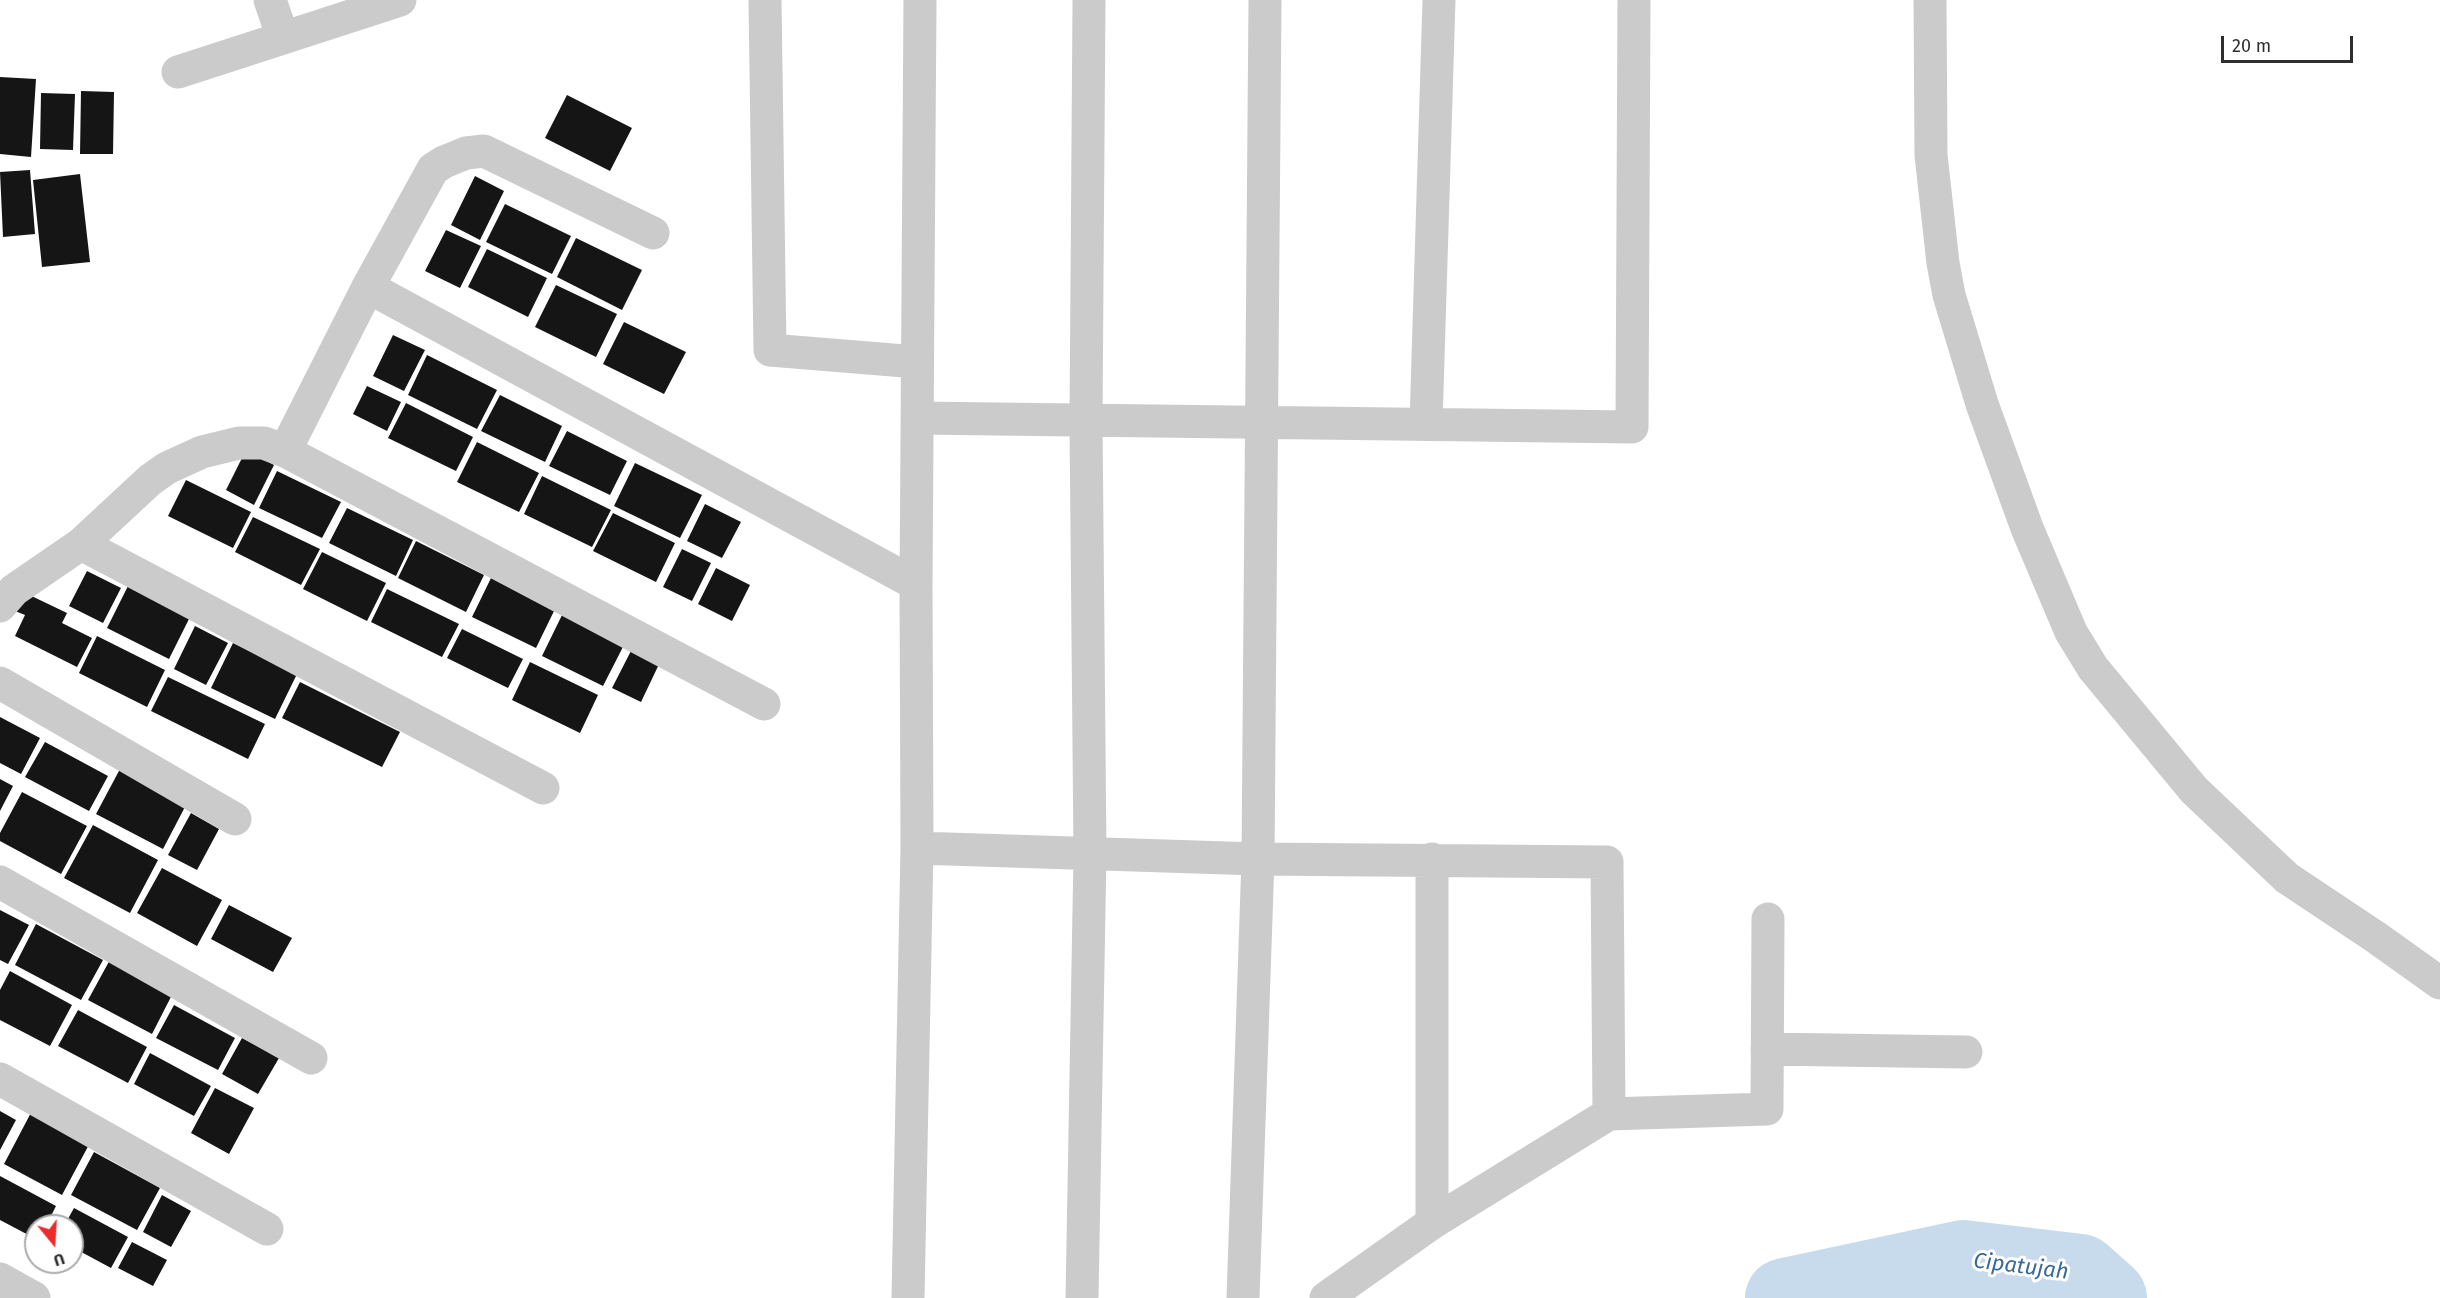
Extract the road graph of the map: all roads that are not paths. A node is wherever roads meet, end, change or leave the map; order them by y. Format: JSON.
{"nodes":[{"id":1,"x":270,"y":0,"type":"edge"},
{"id":2,"x":400,"y":0,"type":"edge"},
{"id":3,"x":765,"y":0,"type":"edge"},
{"id":4,"x":920,"y":0,"type":"edge"},
{"id":5,"x":1089,"y":0,"type":"edge"},
{"id":6,"x":1264,"y":0,"type":"edge"},
{"id":7,"x":1439,"y":0,"type":"edge"},
{"id":8,"x":1634,"y":0,"type":"edge"},
{"id":9,"x":1930,"y":0,"type":"edge"},
{"id":10,"x":283,"y":38,"type":"junction"},
{"id":11,"x":178,"y":72,"type":"dead end"},
{"id":12,"x":652,"y":233,"type":"dead end"},
{"id":13,"x":368,"y":287,"type":"junction"},
{"id":14,"x":917,"y":362,"type":"junction"},
{"id":15,"x":917,"y":418,"type":"junction"},
{"id":16,"x":1086,"y":422,"type":"junction"},
{"id":17,"x":1261,"y":422,"type":"junction"},
{"id":18,"x":1426,"y":424,"type":"junction"},
{"id":19,"x":285,"y":451,"type":"junction"},
{"id":20,"x":81,"y":544,"type":"junction"},
{"id":21,"x":916,"y":584,"type":"junction"},
{"id":22,"x":0,"y":606,"type":"edge"},
{"id":23,"x":0,"y":683,"type":"edge"},
{"id":24,"x":764,"y":704,"type":"dead end"},
{"id":25,"x":543,"y":788,"type":"dead end"},
{"id":26,"x":235,"y":819,"type":"dead end"},
{"id":27,"x":917,"y":848,"type":"junction"},
{"id":28,"x":1090,"y":854,"type":"junction"},
{"id":29,"x":1258,"y":859,"type":"junction"},
{"id":30,"x":1432,"y":859,"type":"junction"},
{"id":31,"x":0,"y":882,"type":"edge"},
{"id":32,"x":1768,"y":919,"type":"dead end"},
{"id":33,"x":2440,"y":983,"type":"edge"},
{"id":34,"x":1767,"y":1049,"type":"junction"},
{"id":35,"x":1966,"y":1052,"type":"dead end"},
{"id":36,"x":311,"y":1058,"type":"dead end"},
{"id":37,"x":0,"y":1079,"type":"edge"},
{"id":38,"x":1609,"y":1114,"type":"junction"},
{"id":39,"x":1432,"y":1223,"type":"junction"},
{"id":40,"x":267,"y":1229,"type":"dead end"},
{"id":41,"x":0,"y":1279,"type":"edge"},
{"id":42,"x":34,"y":1298,"type":"edge"},
{"id":43,"x":908,"y":1298,"type":"edge"},
{"id":44,"x":1082,"y":1298,"type":"edge"},
{"id":45,"x":1243,"y":1298,"type":"edge"},
{"id":46,"x":1326,"y":1298,"type":"edge"}],
"edges":[{"from":1,"to":10,"type":"street"},
{"from":2,"to":10,"type":"street"},
{"from":3,"to":14,"type":"street"},
{"from":4,"to":14,"type":"street"},
{"from":5,"to":16,"type":"street"},
{"from":6,"to":17,"type":"street"},
{"from":7,"to":18,"type":"street"},
{"from":8,"to":18,"type":"street"},
{"from":9,"to":33,"type":"street"},
{"from":10,"to":11,"type":"street"},
{"from":12,"to":13,"type":"street"},
{"from":13,"to":19,"type":"street"},
{"from":13,"to":21,"type":"street"},
{"from":14,"to":15,"type":"street"},
{"from":15,"to":16,"type":"street"},
{"from":15,"to":21,"type":"street"},
{"from":16,"to":17,"type":"street"},
{"from":16,"to":28,"type":"street"},
{"from":17,"to":18,"type":"street"},
{"from":17,"to":29,"type":"street"},
{"from":19,"to":20,"type":"street"},
{"from":19,"to":24,"type":"street"},
{"from":20,"to":22,"type":"street"},
{"from":20,"to":25,"type":"street"},
{"from":21,"to":27,"type":"street"},
{"from":23,"to":26,"type":"street"},
{"from":27,"to":28,"type":"street"},
{"from":27,"to":43,"type":"street"},
{"from":28,"to":29,"type":"street"},
{"from":28,"to":44,"type":"street"},
{"from":29,"to":30,"type":"street"},
{"from":29,"to":45,"type":"street"},
{"from":30,"to":38,"type":"street"},
{"from":30,"to":39,"type":"street"},
{"from":31,"to":36,"type":"street"},
{"from":32,"to":34,"type":"street"},
{"from":34,"to":35,"type":"street"},
{"from":34,"to":38,"type":"street"},
{"from":37,"to":40,"type":"street"},
{"from":38,"to":39,"type":"street"},
{"from":39,"to":46,"type":"street"},
{"from":41,"to":42,"type":"street"}]}
